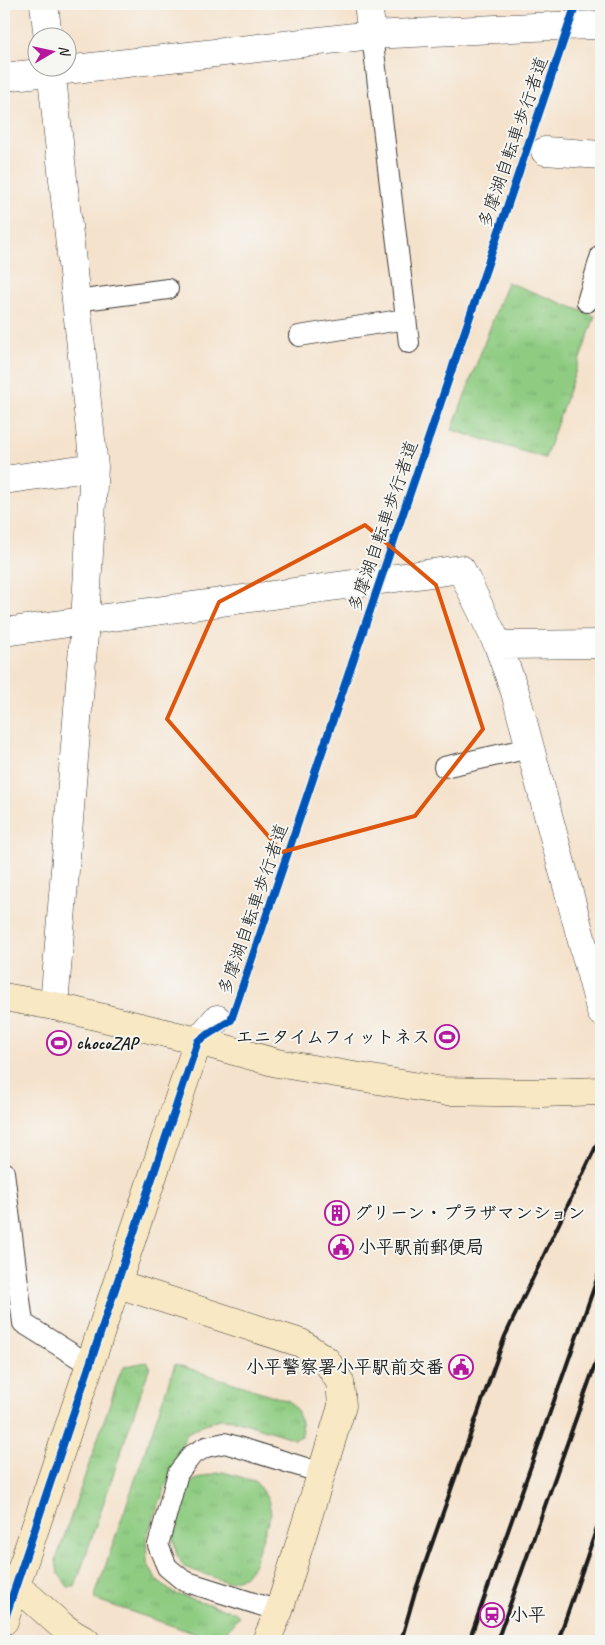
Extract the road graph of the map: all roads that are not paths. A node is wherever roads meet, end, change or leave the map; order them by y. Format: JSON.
{"nodes":[{"id":1,"x":44,"y":4,"type":"edge"},
{"id":2,"x":368,"y":4,"type":"edge"},
{"id":3,"x":601,"y":25,"type":"edge"},
{"id":4,"x":47,"y":28,"type":"edge"},
{"id":5,"x":372,"y":35,"type":"junction"},
{"id":6,"x":78,"y":67,"type":"edge"},
{"id":7,"x":28,"y":73,"type":"edge"},
{"id":8,"x":4,"y":77,"type":"edge"},
{"id":9,"x":52,"y":78,"type":"edge"},
{"id":10,"x":545,"y":151,"type":"dead end"},
{"id":11,"x":601,"y":155,"type":"edge"},
{"id":12,"x":601,"y":255,"type":"edge"},
{"id":13,"x":168,"y":289,"type":"dead end"},
{"id":14,"x":76,"y":301,"type":"junction"},
{"id":15,"x":586,"y":302,"type":"dead end"},
{"id":16,"x":406,"y":319,"type":"junction"},
{"id":17,"x":299,"y":336,"type":"dead end"},
{"id":18,"x":409,"y":343,"type":"dead end"},
{"id":19,"x":94,"y":468,"type":"junction"},
{"id":20,"x":4,"y":480,"type":"edge"},
{"id":21,"x":85,"y":622,"type":"junction"},
{"id":22,"x":4,"y":632,"type":"edge"},
{"id":23,"x":601,"y":644,"type":"edge"},
{"id":24,"x":498,"y":645,"type":"junction"},
{"id":25,"x":530,"y":748,"type":"junction"},
{"id":26,"x":444,"y":767,"type":"dead end"},
{"id":27,"x":4,"y":997,"type":"edge"},
{"id":28,"x":54,"y":1006,"type":"junction"},
{"id":29,"x":601,"y":1012,"type":"edge"},
{"id":30,"x":217,"y":1019,"type":"dead end"},
{"id":31,"x":198,"y":1041,"type":"junction"},
{"id":32,"x":601,"y":1091,"type":"edge"},
{"id":33,"x":4,"y":1172,"type":"edge"},
{"id":34,"x":118,"y":1284,"type":"junction"},
{"id":35,"x":90,"y":1365,"type":"junction"},
{"id":36,"x":322,"y":1473,"type":"junction"},
{"id":37,"x":10,"y":1584,"type":"edge"},
{"id":38,"x":278,"y":1611,"type":"junction"},
{"id":39,"x":4,"y":1621,"type":"edge"},
{"id":40,"x":86,"y":1641,"type":"edge"},
{"id":41,"x":266,"y":1641,"type":"edge"}],
"edges":[{"from":1,"to":4,"type":"street"},
{"from":2,"to":5,"type":"street"},
{"from":3,"to":5,"type":"street"},
{"from":5,"to":6,"type":"street"},
{"from":5,"to":16,"type":"lane"},
{"from":7,"to":8,"type":"street"},
{"from":9,"to":14,"type":"street"},
{"from":10,"to":11,"type":"street"},
{"from":12,"to":15,"type":"lane"},
{"from":13,"to":14,"type":"lane"},
{"from":14,"to":19,"type":"street"},
{"from":16,"to":17,"type":"lane"},
{"from":16,"to":18,"type":"lane"},
{"from":19,"to":20,"type":"street"},
{"from":19,"to":21,"type":"street"},
{"from":21,"to":22,"type":"street"},
{"from":21,"to":24,"type":"street"},
{"from":21,"to":28,"type":"street"},
{"from":23,"to":24,"type":"street"},
{"from":24,"to":25,"type":"street"},
{"from":25,"to":26,"type":"lane"},
{"from":25,"to":29,"type":"street"},
{"from":27,"to":28,"type":"street"},
{"from":28,"to":31,"type":"street"},
{"from":30,"to":31,"type":"street"},
{"from":31,"to":32,"type":"street"},
{"from":31,"to":34,"type":"street"},
{"from":33,"to":35,"type":"lane"},
{"from":34,"to":35,"type":"street"},
{"from":34,"to":36,"type":"street"},
{"from":35,"to":37,"type":"street"},
{"from":36,"to":38,"type":"street"},
{"from":36,"to":38,"type":"lane"},
{"from":37,"to":39,"type":"street"},
{"from":37,"to":40,"type":"street"},
{"from":38,"to":41,"type":"street"}]}
